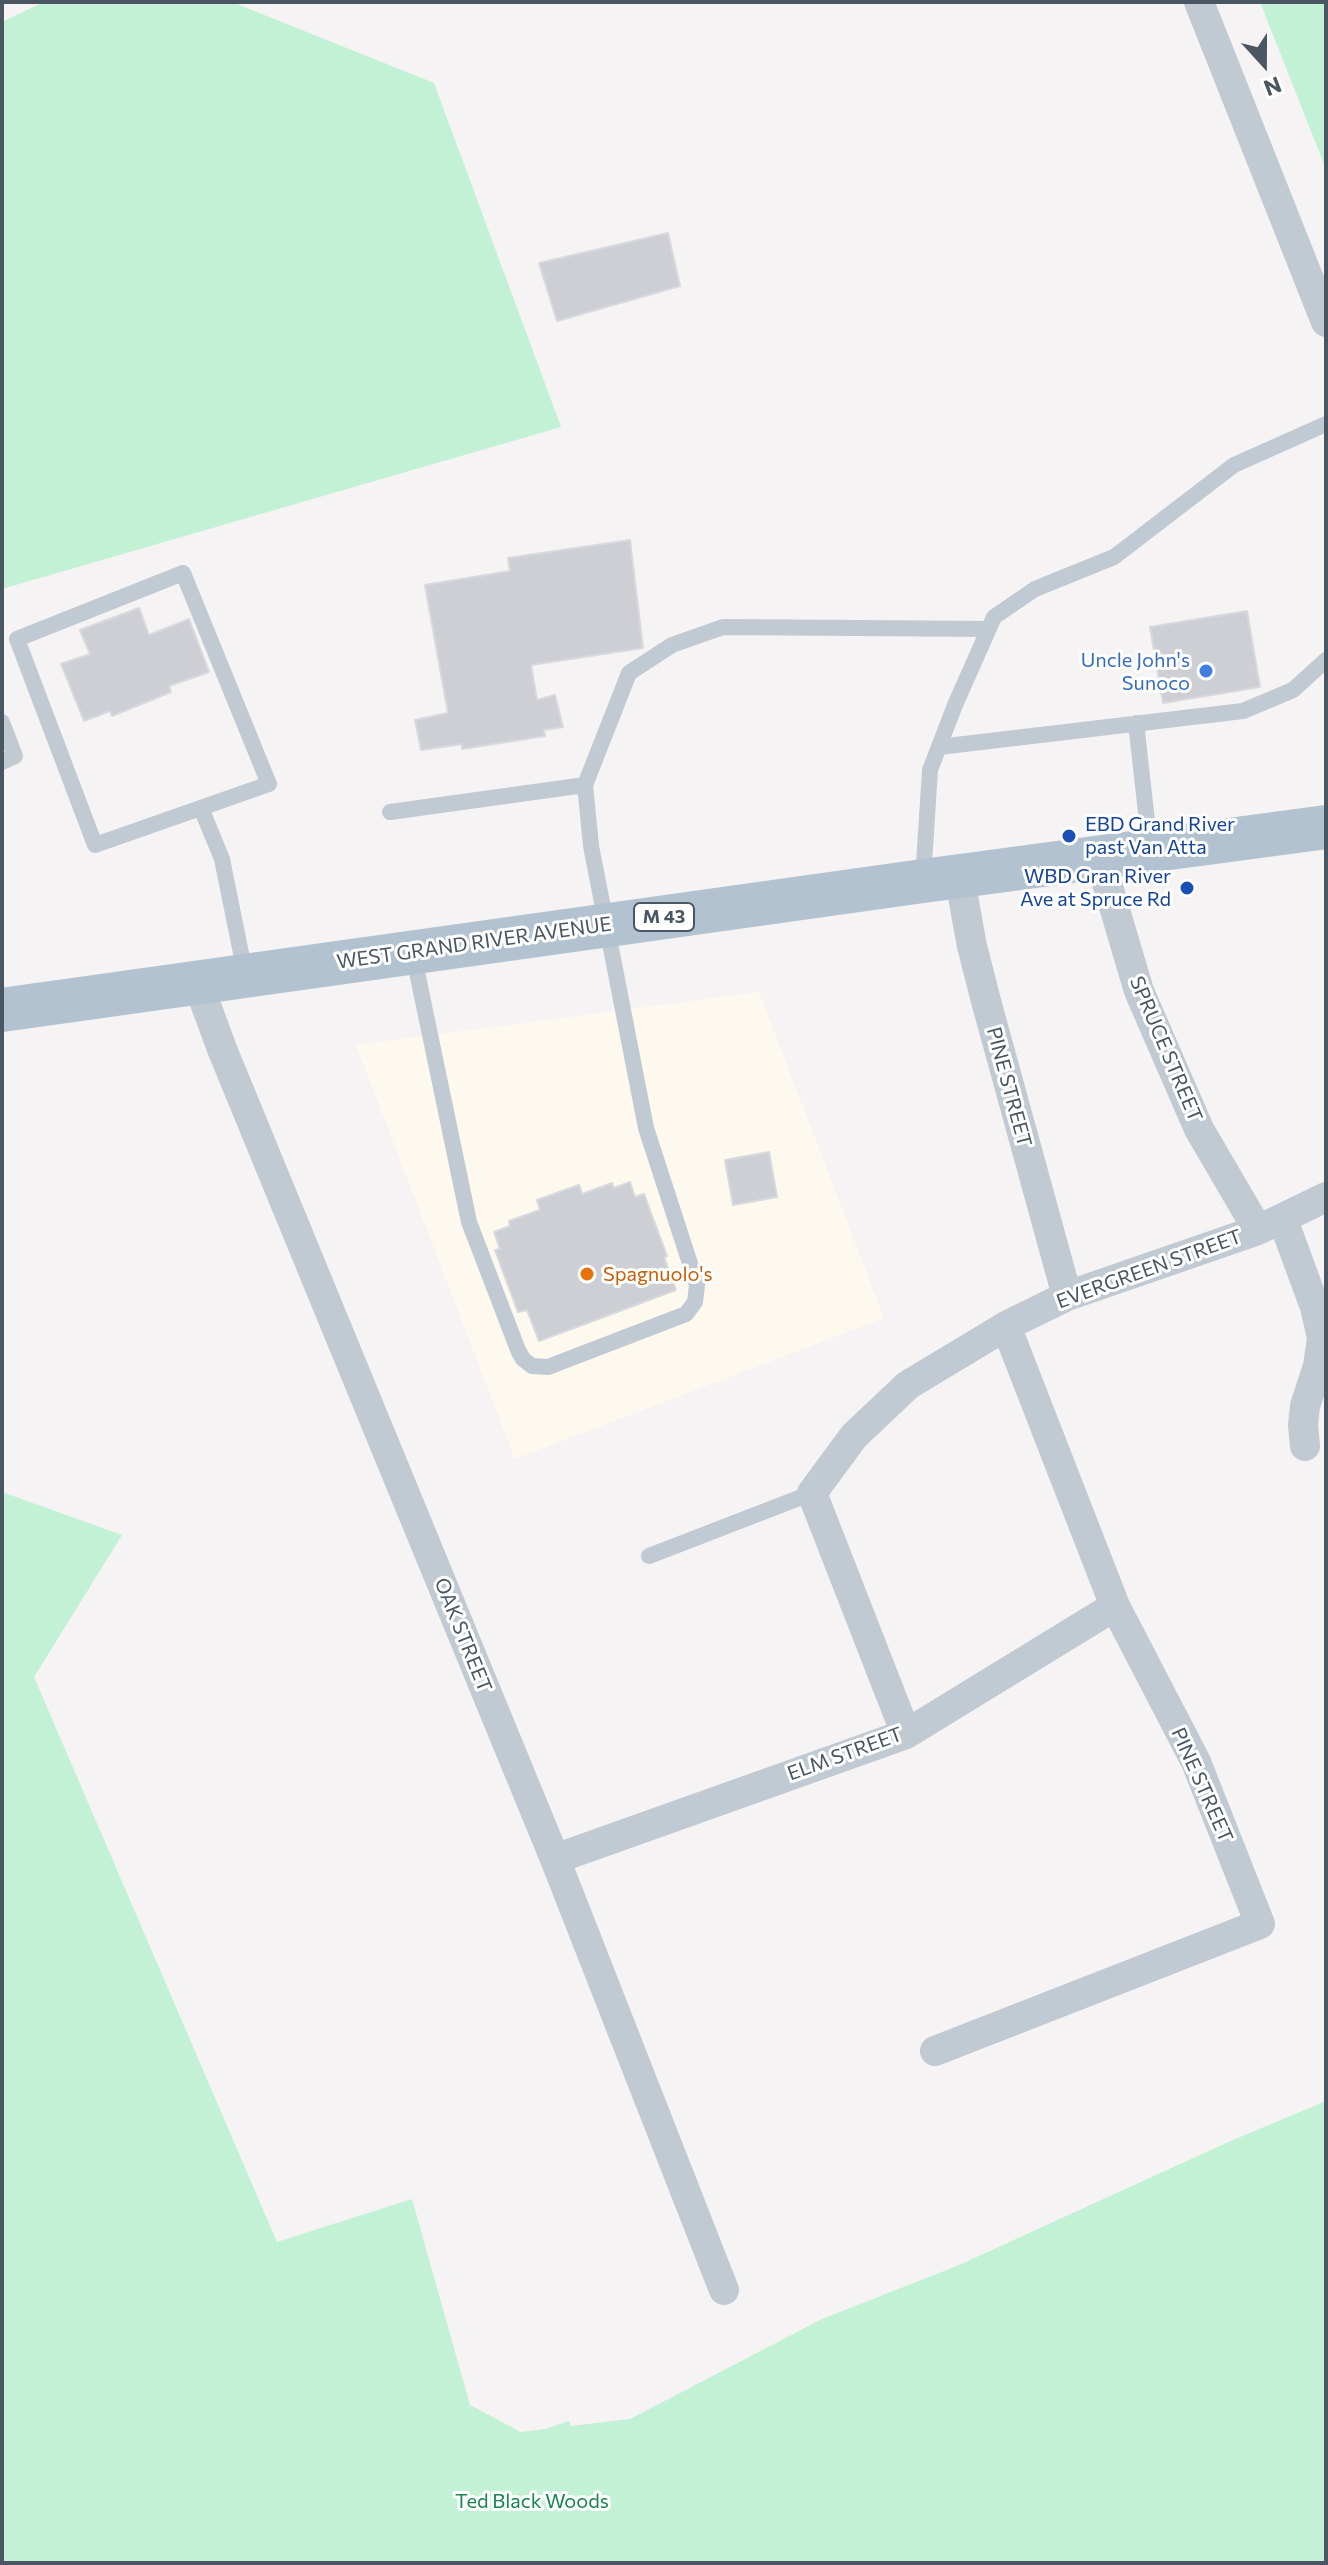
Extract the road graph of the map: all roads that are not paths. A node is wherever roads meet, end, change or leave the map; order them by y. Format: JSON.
{"nodes":[{"id":1,"x":1199,"y":2,"type":"edge"},
{"id":2,"x":1326,"y":322,"type":"edge"},
{"id":3,"x":1326,"y":424,"type":"edge"},
{"id":4,"x":989,"y":629,"type":"junction"},
{"id":5,"x":1326,"y":660,"type":"edge"},
{"id":6,"x":2,"y":722,"type":"edge"},
{"id":7,"x":1136,"y":723,"type":"junction"},
{"id":8,"x":939,"y":747,"type":"junction"},
{"id":9,"x":2,"y":762,"type":"edge"},
{"id":10,"x":585,"y":785,"type":"junction"},
{"id":11,"x":201,"y":808,"type":"junction"},
{"id":12,"x":390,"y":812,"type":"dead end"},
{"id":13,"x":1326,"y":827,"type":"edge"},
{"id":14,"x":1151,"y":849,"type":"junction"},
{"id":15,"x":1099,"y":856,"type":"junction"},
{"id":16,"x":941,"y":878,"type":"junction"},
{"id":17,"x":607,"y":924,"type":"junction"},
{"id":18,"x":413,"y":951,"type":"junction"},
{"id":19,"x":245,"y":975,"type":"junction"},
{"id":20,"x":197,"y":981,"type":"junction"},
{"id":21,"x":2,"y":1010,"type":"edge"},
{"id":22,"x":1326,"y":1197,"type":"edge"},
{"id":23,"x":1270,"y":1225,"type":"junction"},
{"id":24,"x":1067,"y":1296,"type":"junction"},
{"id":25,"x":1006,"y":1326,"type":"junction"},
{"id":26,"x":1305,"y":1446,"type":"dead end"},
{"id":27,"x":812,"y":1493,"type":"junction"},
{"id":28,"x":649,"y":1556,"type":"dead end"},
{"id":29,"x":1115,"y":1606,"type":"junction"},
{"id":30,"x":906,"y":1734,"type":"junction"},
{"id":31,"x":555,"y":1859,"type":"junction"},
{"id":32,"x":935,"y":2051,"type":"dead end"},
{"id":33,"x":724,"y":2290,"type":"dead end"}],
"edges":[{"from":1,"to":2,"type":"street"},
{"from":3,"to":4,"type":"lane"},
{"from":4,"to":8,"type":"lane"},
{"from":4,"to":10,"type":"lane"},
{"from":5,"to":7,"type":"lane"},
{"from":6,"to":9,"type":"lane"},
{"from":7,"to":8,"type":"lane"},
{"from":7,"to":14,"type":"lane"},
{"from":8,"to":16,"type":"lane"},
{"from":10,"to":12,"type":"lane"},
{"from":10,"to":17,"type":"lane"},
{"from":11,"to":11,"type":"lane"},
{"from":11,"to":19,"type":"lane"},
{"from":13,"to":14,"type":"main road","name":"WEST GRAND RIVER AVENUE","number":"M 43"},
{"from":14,"to":15,"type":"main road","name":"WEST GRAND RIVER AVENUE","number":"M 43"},
{"from":15,"to":16,"type":"main road","name":"WEST GRAND RIVER AVENUE","number":"M 43"},
{"from":15,"to":23,"type":"street","name":"SPRUCE STREET"},
{"from":16,"to":17,"type":"main road","name":"WEST GRAND RIVER AVENUE","number":"M 43"},
{"from":16,"to":24,"type":"street","name":"PINE STREET"},
{"from":17,"to":18,"type":"main road","name":"WEST GRAND RIVER AVENUE","number":"M 43"},
{"from":17,"to":18,"type":"lane"},
{"from":18,"to":19,"type":"main road","name":"WEST GRAND RIVER AVENUE","number":"M 43"},
{"from":19,"to":20,"type":"main road","name":"WEST GRAND RIVER AVENUE","number":"M 43"},
{"from":20,"to":21,"type":"main road","name":"WEST GRAND RIVER AVENUE","number":"M 43"},
{"from":20,"to":31,"type":"street","name":"OAK STREET"},
{"from":22,"to":23,"type":"street","name":"EVERGREEN STREET"},
{"from":23,"to":24,"type":"street","name":"EVERGREEN STREET"},
{"from":23,"to":26,"type":"street","name":"SPRUCE STREET"},
{"from":24,"to":25,"type":"street","name":"EVERGREEN STREET"},
{"from":25,"to":27,"type":"street","name":"EVERGREEN STREET"},
{"from":25,"to":29,"type":"street","name":"PINE STREET"},
{"from":27,"to":28,"type":"lane"},
{"from":27,"to":30,"type":"street"},
{"from":29,"to":30,"type":"street","name":"ELM STREET"},
{"from":29,"to":32,"type":"street","name":"PINE STREET"},
{"from":30,"to":31,"type":"street","name":"ELM STREET"},
{"from":31,"to":33,"type":"street","name":"OAK STREET"}]}
